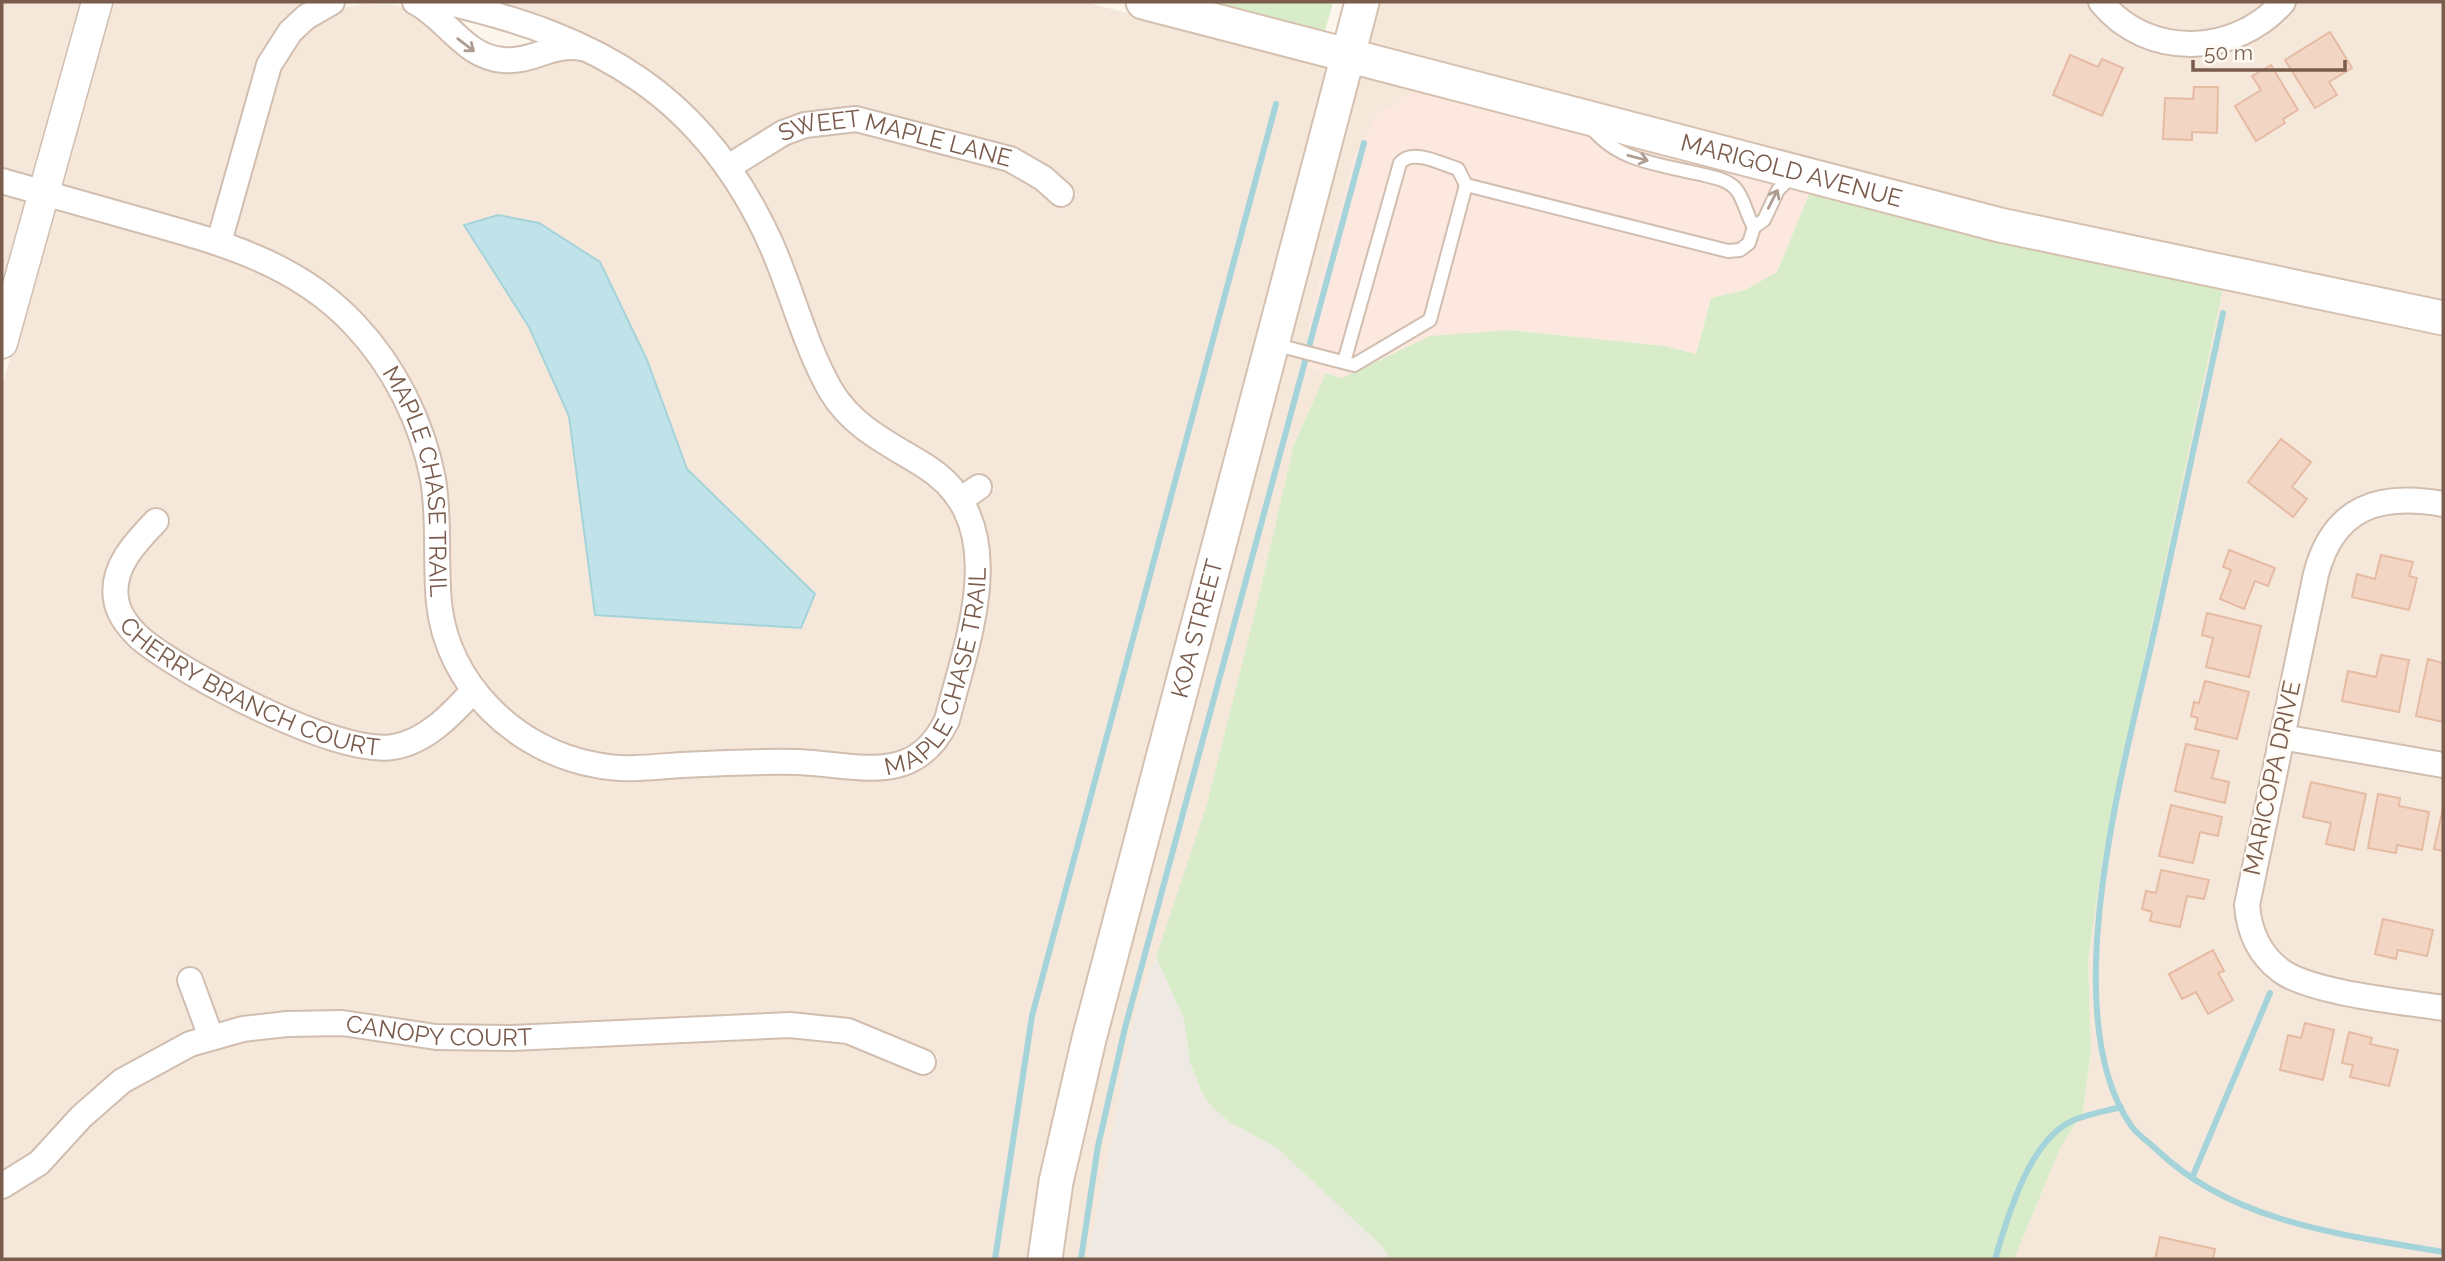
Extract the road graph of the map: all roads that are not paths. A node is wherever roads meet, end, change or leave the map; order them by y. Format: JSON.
{"nodes":[{"id":1,"x":96,"y":2,"type":"edge"},
{"id":2,"x":332,"y":2,"type":"edge"},
{"id":3,"x":415,"y":2,"type":"edge"},
{"id":4,"x":445,"y":2,"type":"edge"},
{"id":5,"x":1143,"y":2,"type":"edge"},
{"id":6,"x":1362,"y":2,"type":"edge"},
{"id":7,"x":2101,"y":2,"type":"edge"},
{"id":8,"x":2283,"y":2,"type":"edge"},
{"id":9,"x":593,"y":51,"type":"junction"},
{"id":10,"x":1348,"y":56,"type":"junction"},
{"id":11,"x":1586,"y":119,"type":"junction"},
{"id":12,"x":730,"y":166,"type":"junction"},
{"id":13,"x":1796,"y":172,"type":"junction"},
{"id":14,"x":2,"y":181,"type":"edge"},
{"id":15,"x":1466,"y":185,"type":"junction"},
{"id":16,"x":43,"y":192,"type":"junction"},
{"id":17,"x":1061,"y":194,"type":"dead end"},
{"id":18,"x":1754,"y":227,"type":"junction"},
{"id":19,"x":219,"y":242,"type":"junction"},
{"id":20,"x":2443,"y":318,"type":"edge"},
{"id":21,"x":2,"y":343,"type":"edge"},
{"id":22,"x":1272,"y":344,"type":"junction"},
{"id":23,"x":1344,"y":362,"type":"junction"},
{"id":24,"x":2443,"y":504,"type":"edge"},
{"id":25,"x":156,"y":521,"type":"dead end"},
{"id":26,"x":474,"y":690,"type":"junction"},
{"id":27,"x":2282,"y":737,"type":"junction"},
{"id":28,"x":2443,"y":765,"type":"edge"},
{"id":29,"x":190,"y":980,"type":"dead end"},
{"id":30,"x":2443,"y":1008,"type":"edge"},
{"id":31,"x":211,"y":1037,"type":"junction"},
{"id":32,"x":923,"y":1062,"type":"dead end"},
{"id":33,"x":2,"y":1186,"type":"edge"},
{"id":34,"x":1045,"y":1259,"type":"edge"}],
"edges":[{"from":1,"to":16,"type":"street"},
{"from":2,"to":19,"type":"street"},
{"from":3,"to":9,"type":"street","one_way":true},
{"from":4,"to":9,"type":"street","name":"MAPLE CHASE TRAIL"},
{"from":5,"to":10,"type":"main road","name":"MARIGOLD AVENUE"},
{"from":6,"to":10,"type":"main road","name":"KOA STREET"},
{"from":7,"to":8,"type":"street"},
{"from":9,"to":12,"type":"street","name":"MAPLE CHASE TRAIL"},
{"from":10,"to":11,"type":"main road","name":"MARIGOLD AVENUE"},
{"from":10,"to":22,"type":"main road","name":"KOA STREET"},
{"from":11,"to":13,"type":"main road","name":"MARIGOLD AVENUE"},
{"from":11,"to":18,"type":"lane","one_way":true},
{"from":12,"to":17,"type":"street","name":"SWEET MAPLE LANE"},
{"from":12,"to":26,"type":"street","name":"MAPLE CHASE TRAIL"},
{"from":18,"to":13,"type":"lane","one_way":true},
{"from":13,"to":20,"type":"main road","name":"MARIGOLD AVENUE"},
{"from":14,"to":16,"type":"street","name":"MAPLE CHASE TRAIL"},
{"from":15,"to":18,"type":"lane"},
{"from":15,"to":23,"type":"lane"},
{"from":15,"to":23,"type":"lane"},
{"from":16,"to":19,"type":"street","name":"MAPLE CHASE TRAIL"},
{"from":16,"to":21,"type":"street"},
{"from":19,"to":26,"type":"street","name":"MAPLE CHASE TRAIL"},
{"from":22,"to":23,"type":"lane"},
{"from":22,"to":34,"type":"main road","name":"KOA STREET"},
{"from":24,"to":27,"type":"street","name":"MARICOPA DRIVE"},
{"from":25,"to":26,"type":"street","name":"CHERRY BRANCH COURT"},
{"from":27,"to":28,"type":"street"},
{"from":27,"to":30,"type":"street","name":"MARICOPA DRIVE"},
{"from":29,"to":31,"type":"street"},
{"from":31,"to":32,"type":"street","name":"CANOPY COURT"},
{"from":31,"to":33,"type":"street","name":"CANOPY COURT"}]}
